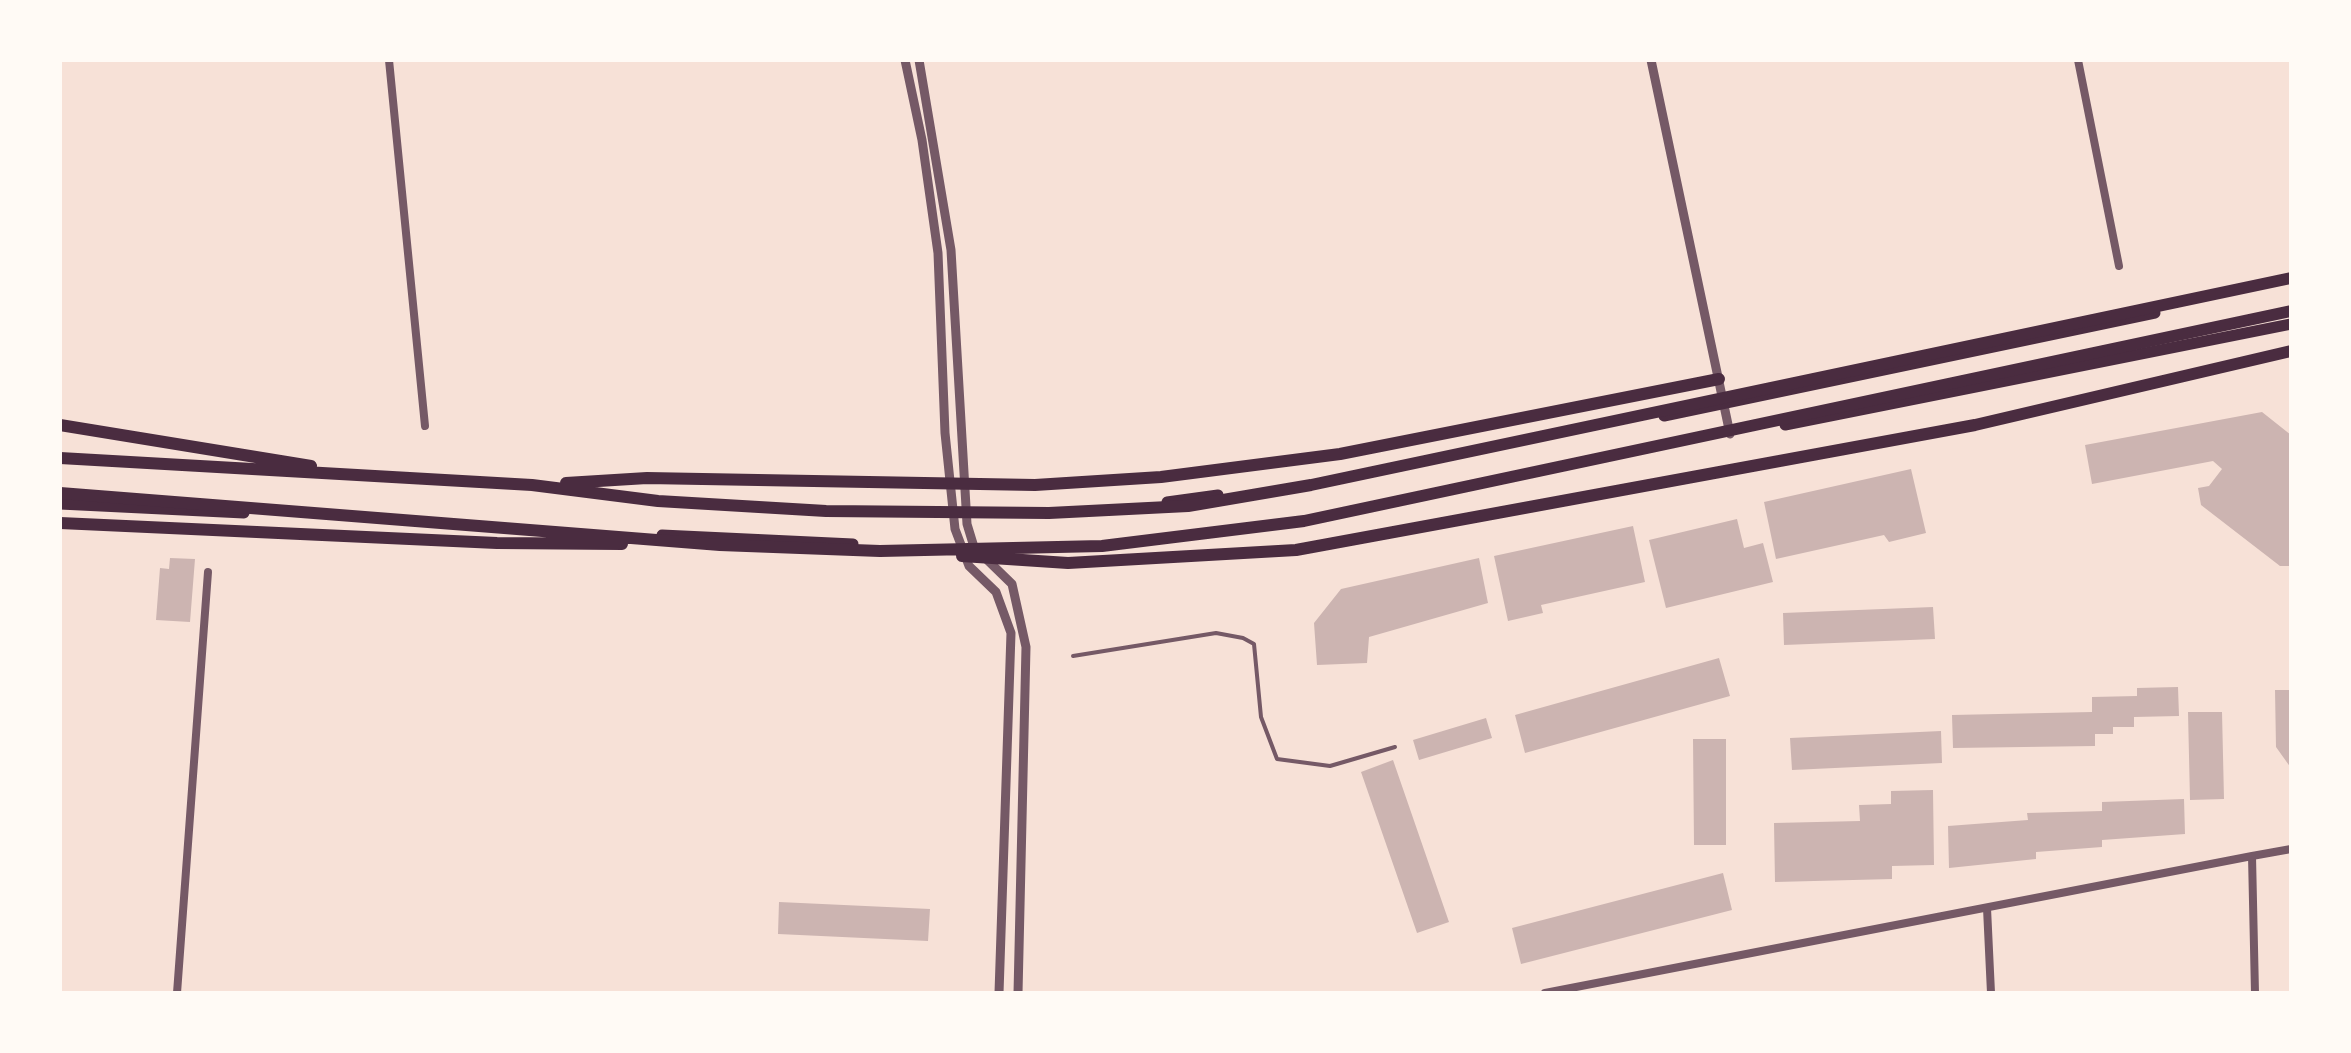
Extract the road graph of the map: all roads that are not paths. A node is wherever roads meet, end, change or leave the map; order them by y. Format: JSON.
{"nodes":[{"id":1,"x":389,"y":60,"type":"edge"},
{"id":2,"x":905,"y":60,"type":"edge"},
{"id":3,"x":919,"y":60,"type":"edge"},
{"id":4,"x":1652,"y":60,"type":"edge"},
{"id":5,"x":2078,"y":60,"type":"edge"},
{"id":6,"x":2119,"y":266,"type":"dead end"},
{"id":7,"x":2291,"y":281,"type":"edge"},
{"id":8,"x":2291,"y":312,"type":"edge"},
{"id":9,"x":2291,"y":324,"type":"edge"},
{"id":10,"x":2291,"y":351,"type":"edge"},
{"id":11,"x":1719,"y":379,"type":"junction"},
{"id":12,"x":1724,"y":405,"type":"junction"},
{"id":13,"x":60,"y":426,"type":"edge"},
{"id":14,"x":426,"y":426,"type":"dead end"},
{"id":15,"x":1731,"y":436,"type":"junction"},
{"id":16,"x":63,"y":460,"type":"edge"},
{"id":17,"x":358,"y":476,"type":"junction"},
{"id":18,"x":532,"y":485,"type":"junction"},
{"id":19,"x":63,"y":500,"type":"edge"},
{"id":20,"x":961,"y":509,"type":"junction"},
{"id":21,"x":60,"y":524,"type":"edge"},
{"id":22,"x":720,"y":545,"type":"junction"},
{"id":23,"x":960,"y":548,"type":"junction"},
{"id":24,"x":974,"y":548,"type":"junction"},
{"id":25,"x":880,"y":551,"type":"junction"},
{"id":26,"x":208,"y":572,"type":"dead end"},
{"id":27,"x":1073,"y":656,"type":"dead end"},
{"id":28,"x":1395,"y":747,"type":"dead end"},
{"id":29,"x":2291,"y":849,"type":"edge"},
{"id":30,"x":2252,"y":856,"type":"junction"},
{"id":31,"x":1987,"y":908,"type":"junction"},
{"id":32,"x":177,"y":993,"type":"edge"},
{"id":33,"x":999,"y":993,"type":"edge"},
{"id":34,"x":1018,"y":993,"type":"edge"},
{"id":35,"x":1546,"y":993,"type":"edge"},
{"id":36,"x":1991,"y":993,"type":"edge"},
{"id":37,"x":2255,"y":993,"type":"edge"}],
"edges":[{"from":1,"to":14,"type":"street"},
{"from":2,"to":20,"type":"street"},
{"from":3,"to":20,"type":"street"},
{"from":4,"to":11,"type":"street"},
{"from":5,"to":6,"type":"street"},
{"from":7,"to":12,"type":"main road"},
{"from":7,"to":18,"type":"highway"},
{"from":8,"to":25,"type":"highway"},
{"from":9,"to":15,"type":"main road"},
{"from":10,"to":25,"type":"highway"},
{"from":11,"to":12,"type":"street"},
{"from":11,"to":18,"type":"highway"},
{"from":12,"to":15,"type":"street"},
{"from":12,"to":20,"type":"main road"},
{"from":13,"to":17,"type":"highway"},
{"from":15,"to":24,"type":"main road"},
{"from":16,"to":17,"type":"highway"},
{"from":16,"to":20,"type":"main road"},
{"from":17,"to":18,"type":"highway"},
{"from":19,"to":22,"type":"highway"},
{"from":19,"to":23,"type":"main road"},
{"from":20,"to":23,"type":"street"},
{"from":20,"to":24,"type":"street"},
{"from":21,"to":22,"type":"highway"},
{"from":22,"to":25,"type":"highway"},
{"from":23,"to":24,"type":"main road"},
{"from":23,"to":33,"type":"street"},
{"from":24,"to":34,"type":"street"},
{"from":26,"to":32,"type":"street"},
{"from":27,"to":28,"type":"lane"},
{"from":29,"to":30,"type":"street"},
{"from":30,"to":31,"type":"street"},
{"from":30,"to":37,"type":"street"},
{"from":31,"to":35,"type":"street"},
{"from":31,"to":36,"type":"street"}]}
